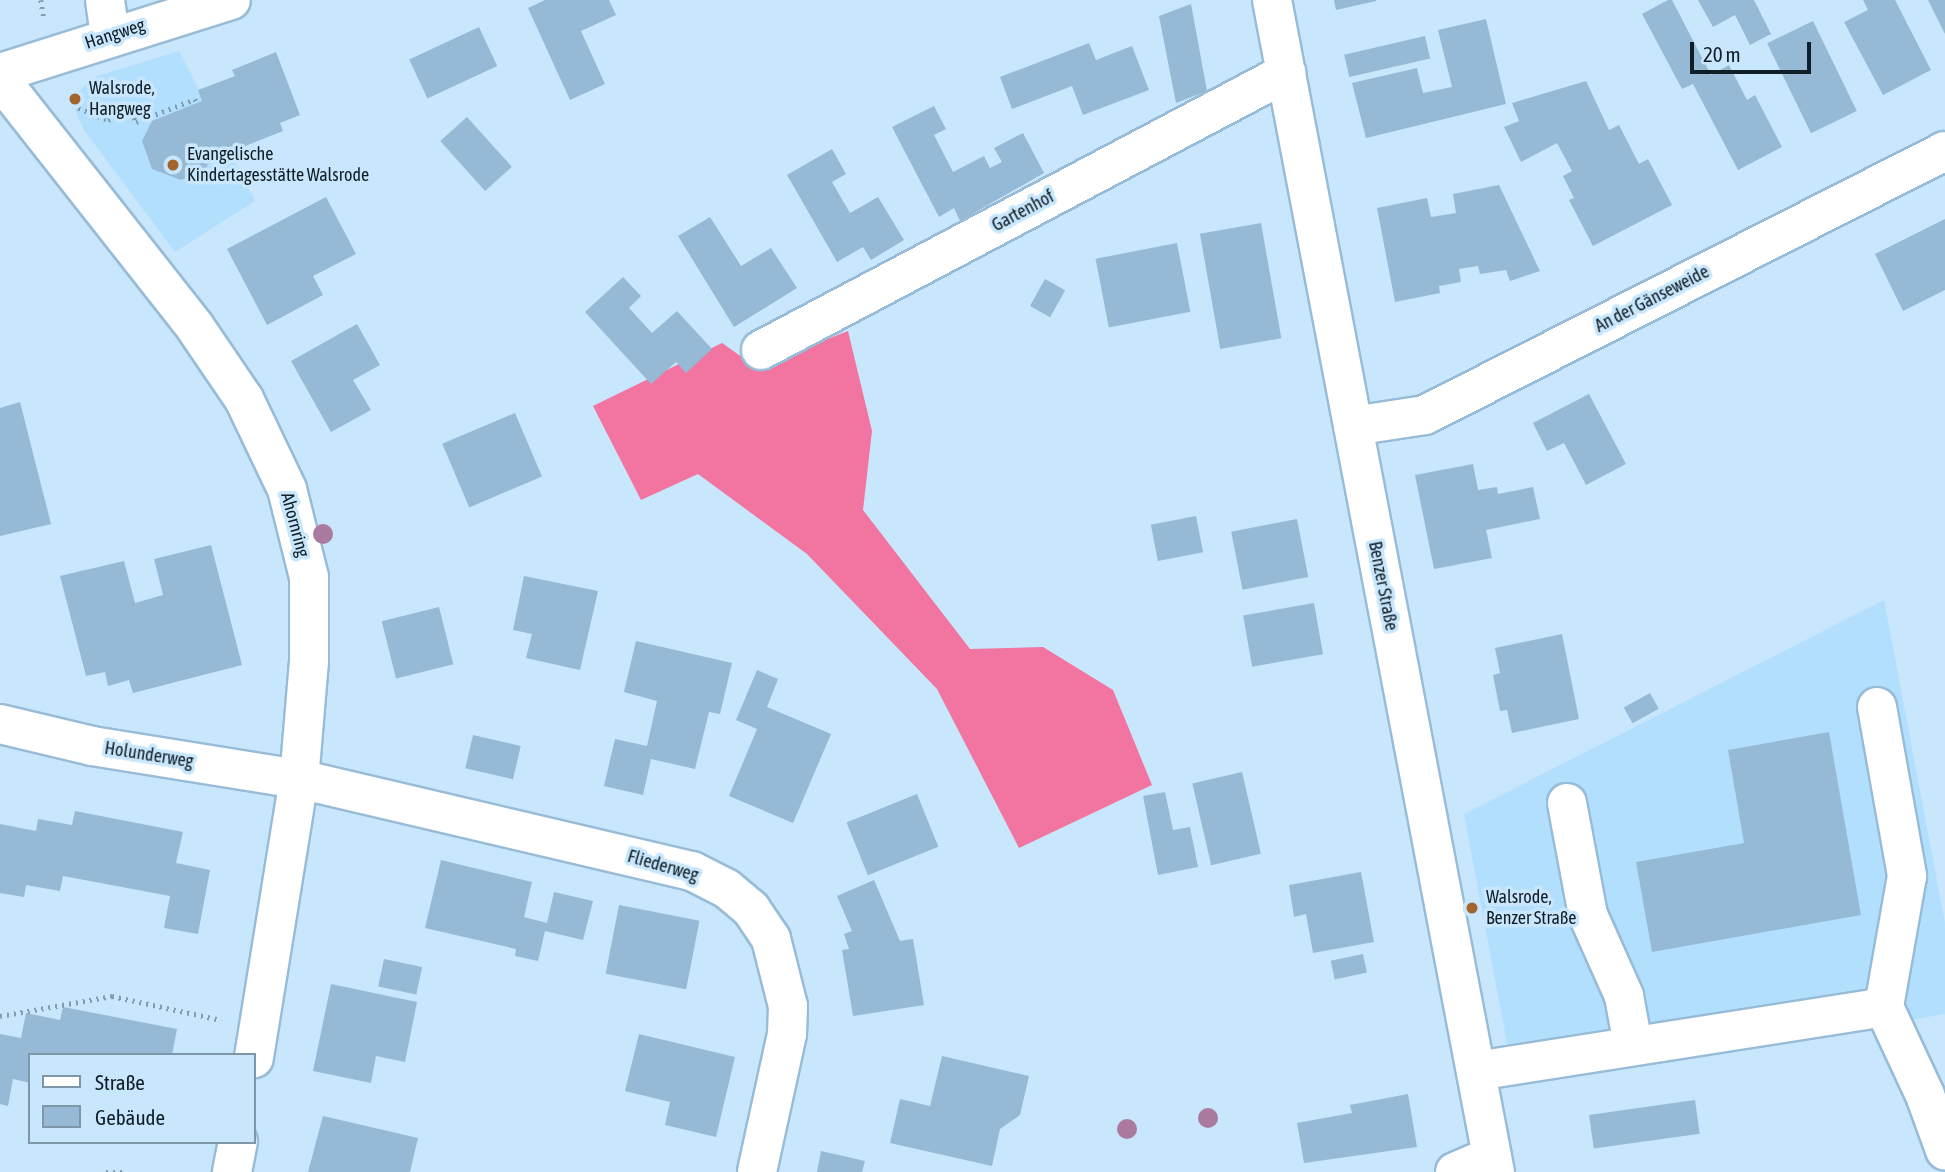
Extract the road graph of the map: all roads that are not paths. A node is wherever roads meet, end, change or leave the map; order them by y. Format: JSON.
{"nodes":[{"id":1,"x":231,"y":0,"type":"edge"},
{"id":2,"x":1272,"y":0,"type":"edge"},
{"id":3,"x":107,"y":17,"type":"edge"},
{"id":4,"x":0,"y":73,"type":"edge"},
{"id":5,"x":1286,"y":73,"type":"junction"},
{"id":6,"x":0,"y":79,"type":"edge"},
{"id":7,"x":1945,"y":151,"type":"edge"},
{"id":8,"x":761,"y":350,"type":"dead end"},
{"id":9,"x":1353,"y":426,"type":"junction"},
{"id":10,"x":1877,"y":706,"type":"dead end"},
{"id":11,"x":0,"y":724,"type":"edge"},
{"id":12,"x":299,"y":779,"type":"junction"},
{"id":13,"x":1567,"y":803,"type":"dead end"},
{"id":14,"x":1884,"y":1007,"type":"junction"},
{"id":15,"x":1633,"y":1045,"type":"junction"},
{"id":16,"x":255,"y":1053,"type":"edge"},
{"id":17,"x":1476,"y":1071,"type":"junction"},
{"id":18,"x":1935,"y":1091,"type":"edge"},
{"id":19,"x":238,"y":1144,"type":"edge"},
{"id":20,"x":1945,"y":1150,"type":"edge"},
{"id":21,"x":1493,"y":1164,"type":"edge"},
{"id":22,"x":232,"y":1172,"type":"edge"},
{"id":23,"x":757,"y":1172,"type":"edge"},
{"id":24,"x":1455,"y":1172,"type":"edge"}],
"edges":[{"from":1,"to":3,"type":"street","name":"Hangweg"},
{"from":2,"to":5,"type":"street","name":"Benzer Straße"},
{"from":3,"to":4,"type":"street","name":"Hangweg"},
{"from":5,"to":8,"type":"street","name":"Gartenhof"},
{"from":5,"to":9,"type":"street","name":"Benzer Straße"},
{"from":6,"to":12,"type":"street","name":"Ahornring"},
{"from":7,"to":9,"type":"street","name":"An der Gänseweide"},
{"from":9,"to":17,"type":"street","name":"Benzer Straße"},
{"from":10,"to":14,"type":"street"},
{"from":11,"to":12,"type":"street","name":"Holunderweg"},
{"from":12,"to":16,"type":"street","name":"Ahornring"},
{"from":12,"to":23,"type":"street","name":"Fliederweg"},
{"from":13,"to":15,"type":"street"},
{"from":14,"to":15,"type":"street"},
{"from":14,"to":18,"type":"street"},
{"from":15,"to":17,"type":"street"},
{"from":17,"to":21,"type":"street","name":"Benzer Straße"},
{"from":18,"to":20,"type":"street"},
{"from":19,"to":22,"type":"street"},
{"from":21,"to":24,"type":"street"}]}
